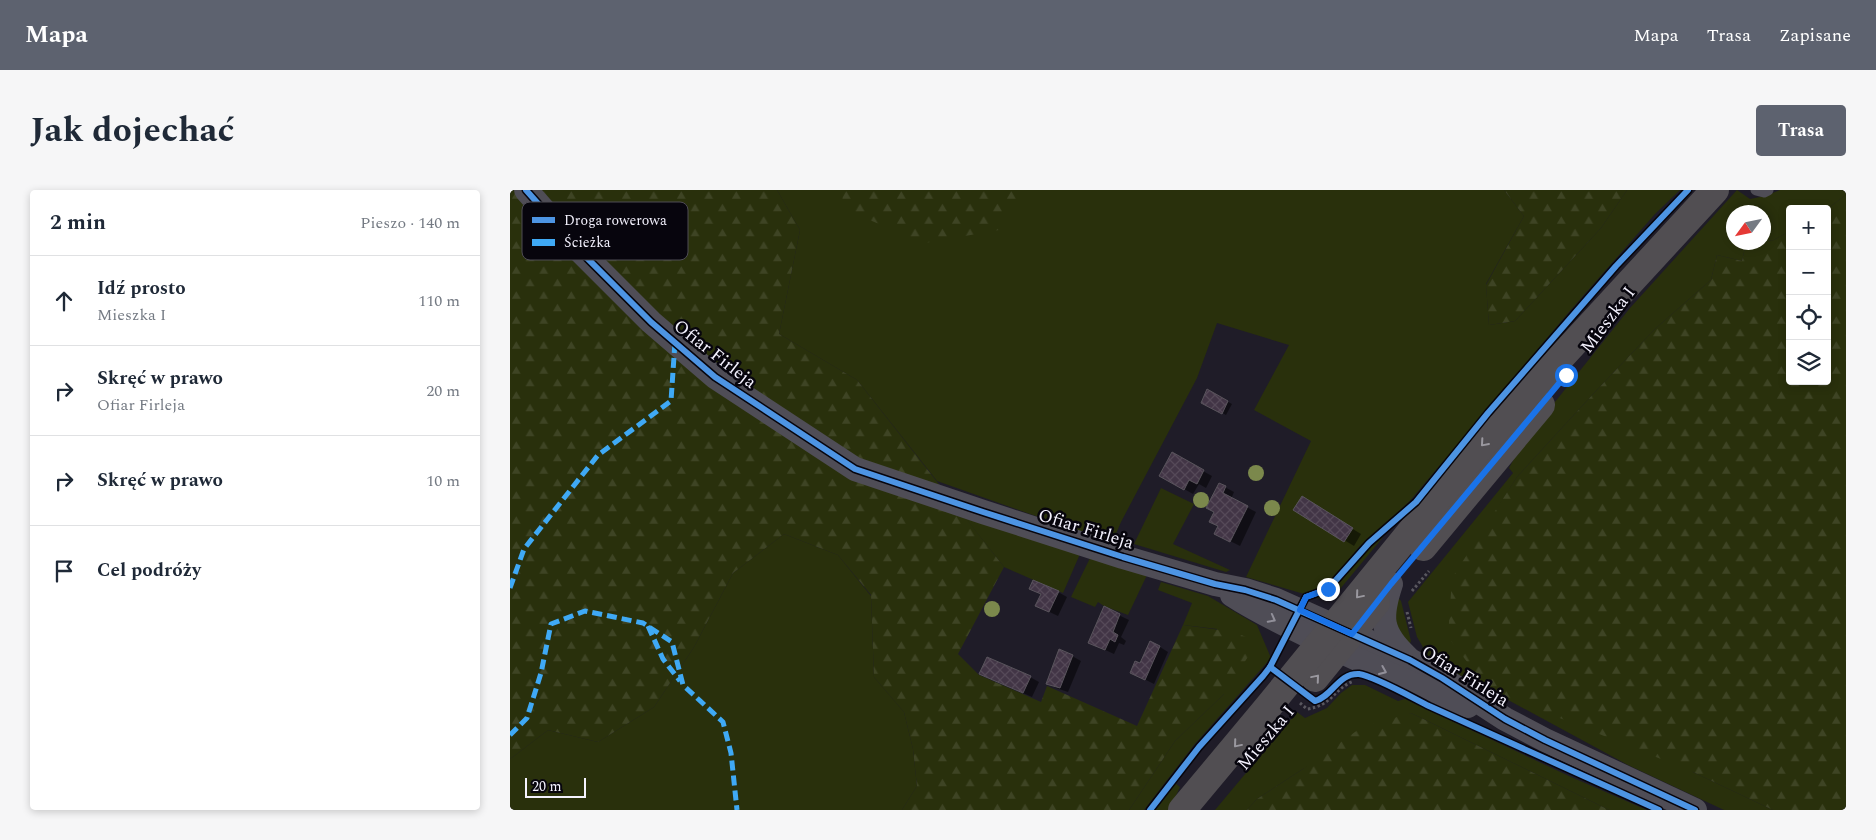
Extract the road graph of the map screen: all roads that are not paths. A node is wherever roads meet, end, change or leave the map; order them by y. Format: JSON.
{"nodes":[{"id":1,"x":526,"y":190,"type":"edge"},
{"id":2,"x":1715,"y":190,"type":"edge"},
{"id":3,"x":1756,"y":190,"type":"edge"},
{"id":4,"x":1768,"y":190,"type":"edge"},
{"id":5,"x":537,"y":202,"type":"edge"},
{"id":6,"x":1664,"y":246,"type":"junction"},
{"id":7,"x":589,"y":260,"type":"edge"},
{"id":8,"x":1399,"y":590,"type":"junction"},
{"id":9,"x":1336,"y":638,"type":"junction"},
{"id":10,"x":1410,"y":660,"type":"junction"},
{"id":11,"x":1505,"y":719,"type":"junction"},
{"id":12,"x":1182,"y":810,"type":"edge"},
{"id":13,"x":1206,"y":810,"type":"edge"},
{"id":14,"x":1695,"y":810,"type":"edge"}],
"edges":[{"from":1,"to":5,"type":"street","name":"Ofiar Firleja"},
{"from":2,"to":6,"type":"street","name":"Mieszka I"},
{"from":3,"to":4,"type":"lane"},
{"from":6,"to":8,"type":"street","name":"Mieszka I"},
{"from":6,"to":9,"type":"street","name":"Mieszka I","one_way":true},
{"from":7,"to":9,"type":"street","name":"Ofiar Firleja"},
{"from":8,"to":9,"type":"street","name":"Mieszka I"},
{"from":8,"to":10,"type":"street","name":"Ofiar Firleja"},
{"from":9,"to":10,"type":"street","name":"Ofiar Firleja"},
{"from":9,"to":11,"type":"street","name":"Ofiar Firleja","one_way":true},
{"from":9,"to":12,"type":"street","name":"Mieszka I","one_way":true},
{"from":13,"to":9,"type":"street","name":"Mieszka I","one_way":true},
{"from":10,"to":11,"type":"street","name":"Ofiar Firleja"},
{"from":11,"to":14,"type":"street","name":"Ofiar Firleja"}]}
